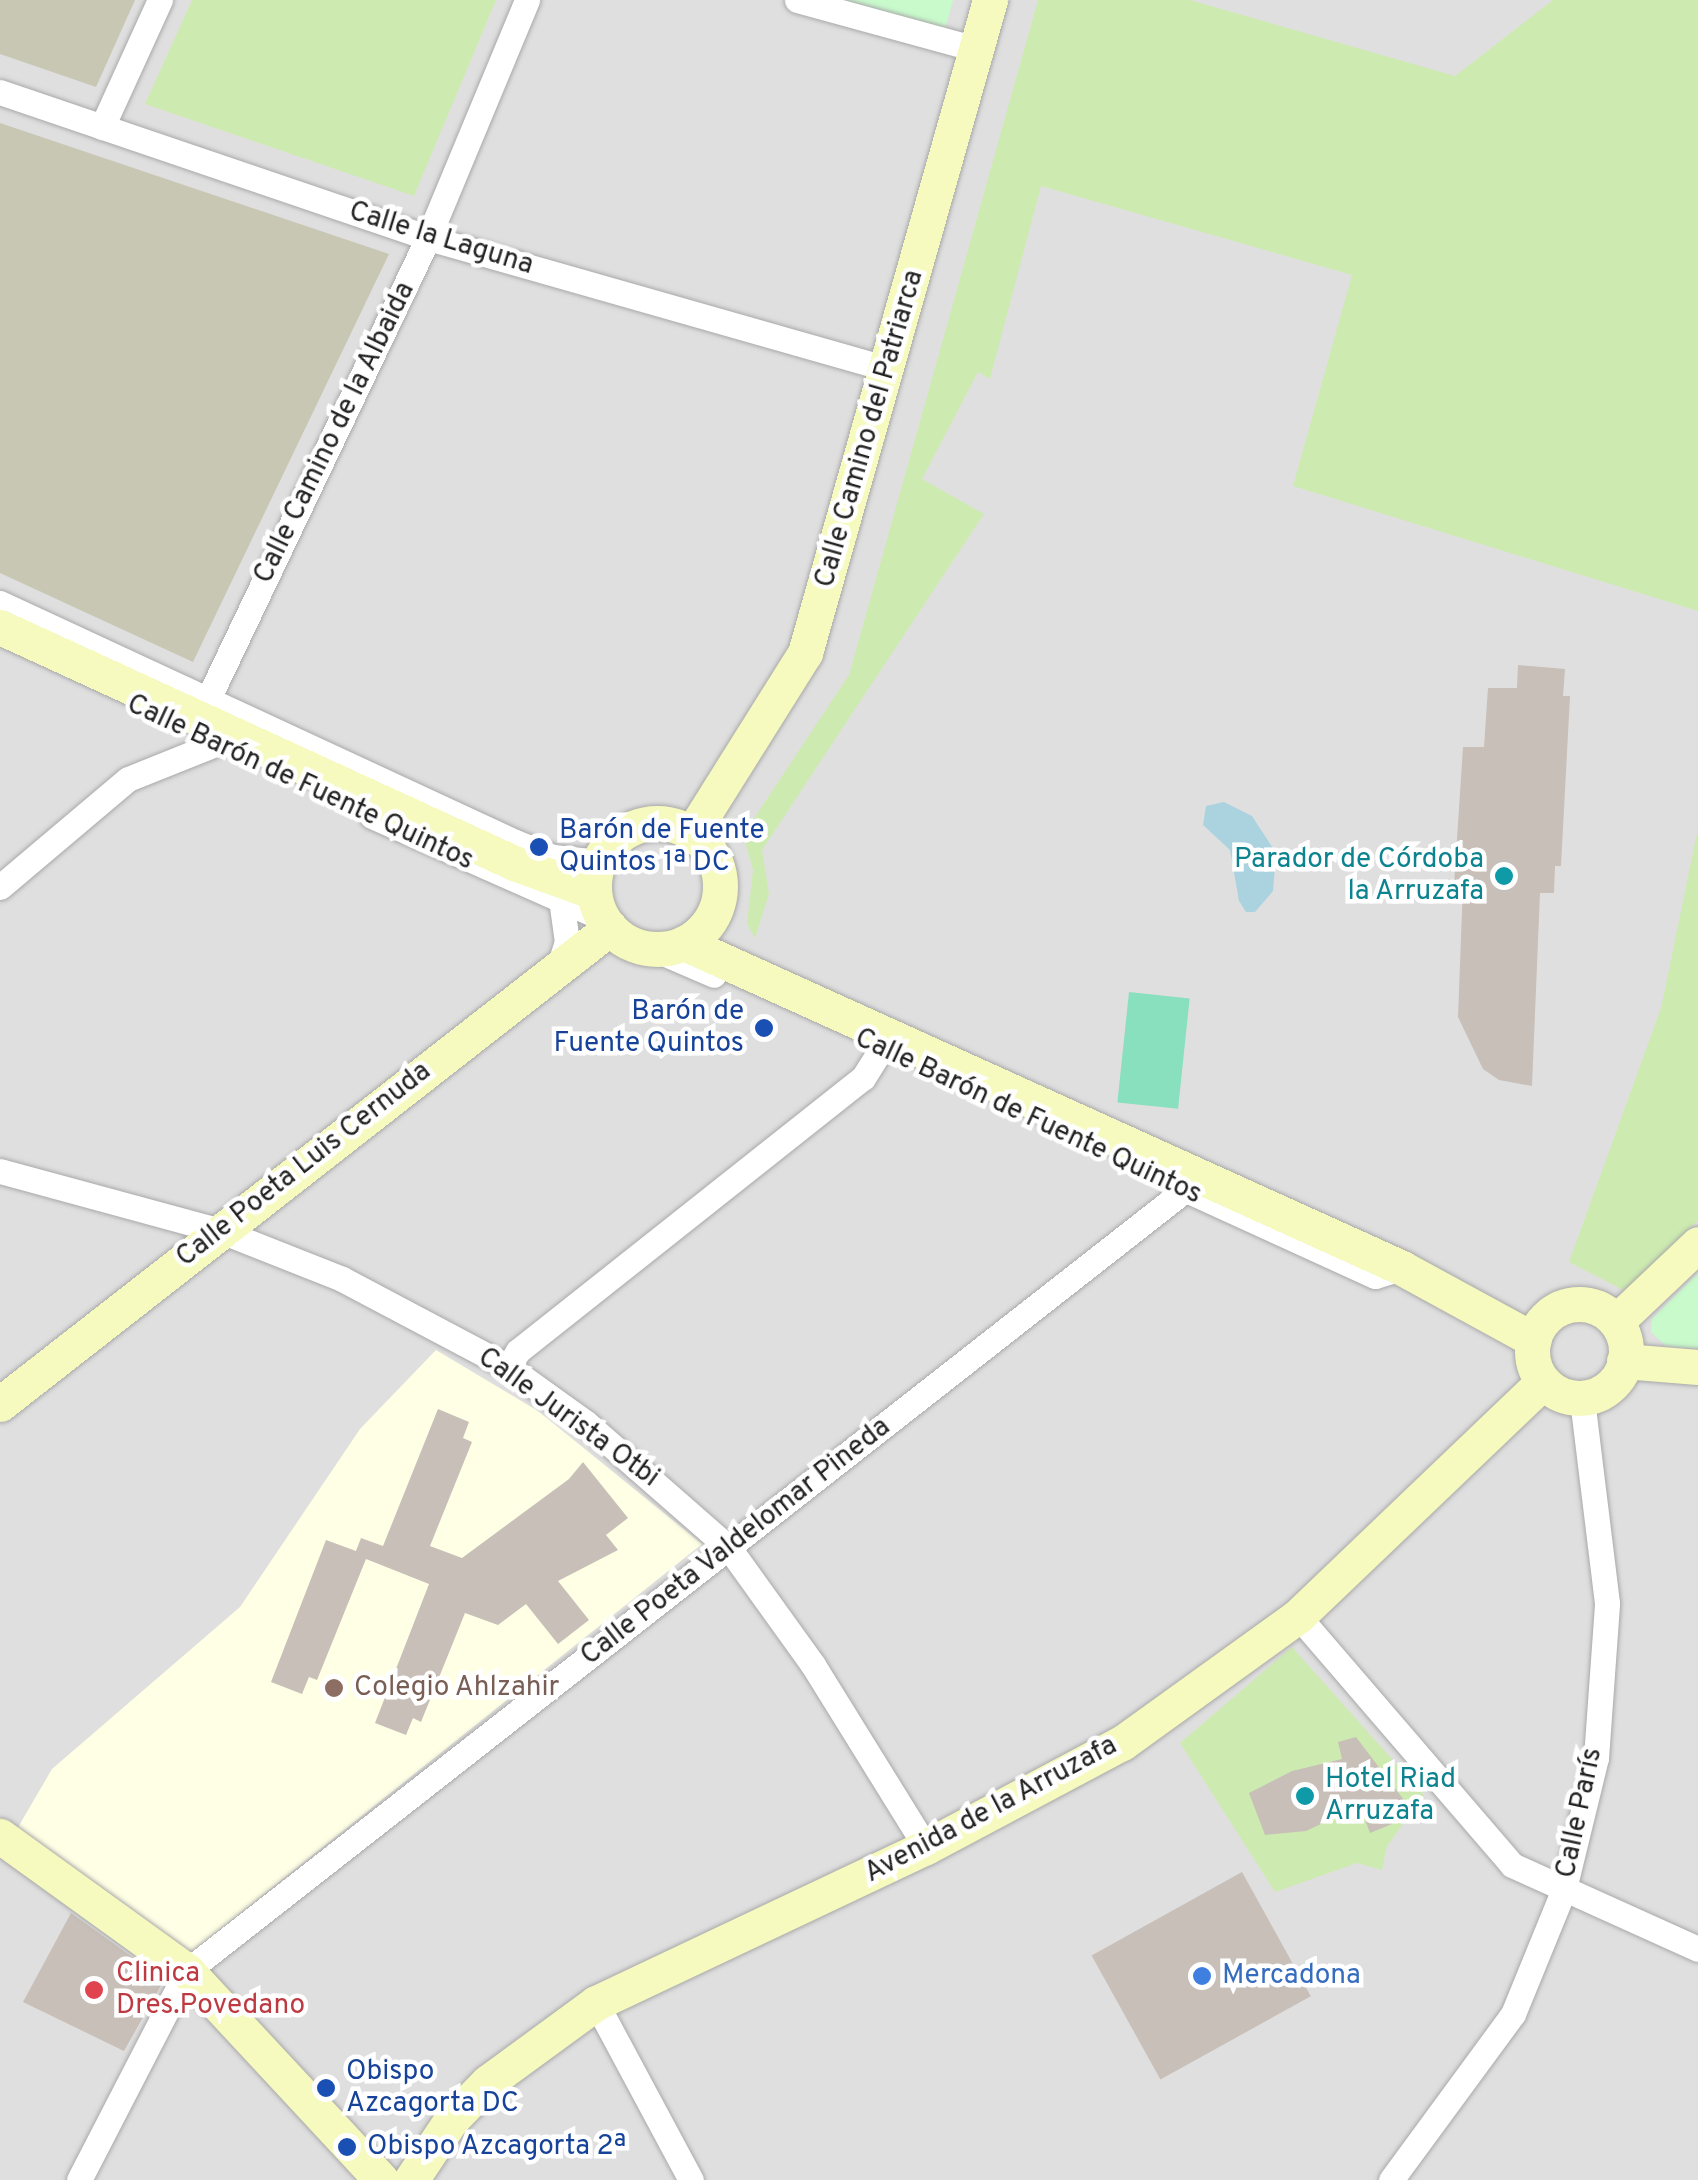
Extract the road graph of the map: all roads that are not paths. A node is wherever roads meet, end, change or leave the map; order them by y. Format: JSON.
{"nodes":[{"id":1,"x":160,"y":0,"type":"edge"},
{"id":2,"x":527,"y":0,"type":"edge"},
{"id":3,"x":798,"y":0,"type":"edge"},
{"id":4,"x":990,"y":0,"type":"edge"},
{"id":5,"x":976,"y":49,"type":"junction"},
{"id":6,"x":0,"y":92,"type":"edge"},
{"id":7,"x":102,"y":127,"type":"junction"},
{"id":8,"x":428,"y":238,"type":"junction"},
{"id":9,"x":887,"y":369,"type":"junction"},
{"id":10,"x":0,"y":603,"type":"edge"},
{"id":11,"x":0,"y":627,"type":"edge"},
{"id":12,"x":0,"y":644,"type":"edge"},
{"id":13,"x":208,"y":698,"type":"junction"},
{"id":14,"x":218,"y":743,"type":"junction"},
{"id":15,"x":692,"y":833,"type":"junction"},
{"id":16,"x":0,"y":887,"type":"edge"},
{"id":17,"x":593,"y":901,"type":"junction"},
{"id":18,"x":712,"y":916,"type":"junction"},
{"id":19,"x":669,"y":946,"type":"junction"},
{"id":20,"x":737,"y":962,"type":"junction"},
{"id":21,"x":880,"y":1049,"type":"junction"},
{"id":22,"x":0,"y":1171,"type":"edge"},
{"id":23,"x":1186,"y":1189,"type":"junction"},
{"id":24,"x":221,"y":1231,"type":"junction"},
{"id":25,"x":1698,"y":1244,"type":"edge"},
{"id":26,"x":1402,"y":1268,"type":"junction"},
{"id":27,"x":1618,"y":1320,"type":"junction"},
{"id":28,"x":1534,"y":1340,"type":"junction"},
{"id":29,"x":1624,"y":1361,"type":"junction"},
{"id":30,"x":508,"y":1367,"type":"junction"},
{"id":31,"x":1698,"y":1368,"type":"edge"},
{"id":32,"x":1540,"y":1384,"type":"junction"},
{"id":33,"x":1582,"y":1398,"type":"junction"},
{"id":34,"x":0,"y":1404,"type":"edge"},
{"id":35,"x":729,"y":1548,"type":"junction"},
{"id":36,"x":1298,"y":1616,"type":"junction"},
{"id":37,"x":0,"y":1836,"type":"edge"},
{"id":38,"x":926,"y":1848,"type":"junction"},
{"id":39,"x":1564,"y":1889,"type":"junction"},
{"id":40,"x":1698,"y":1949,"type":"edge"},
{"id":41,"x":187,"y":1971,"type":"junction"},
{"id":42,"x":596,"y":2003,"type":"junction"},
{"id":43,"x":79,"y":2180,"type":"edge"},
{"id":44,"x":382,"y":2180,"type":"edge"},
{"id":45,"x":411,"y":2180,"type":"edge"},
{"id":46,"x":691,"y":2180,"type":"edge"},
{"id":47,"x":1391,"y":2180,"type":"edge"}],
"edges":[{"from":1,"to":7,"type":"street"},
{"from":2,"to":8,"type":"street","name":"Calle Camino de la Albaida"},
{"from":3,"to":5,"type":"street"},
{"from":4,"to":5,"type":"street","name":"Calle Camino del Patriarca"},
{"from":5,"to":9,"type":"street","name":"Calle Camino del Patriarca"},
{"from":6,"to":7,"type":"street","name":"Calle la Laguna"},
{"from":7,"to":8,"type":"street","name":"Calle la Laguna"},
{"from":8,"to":9,"type":"street","name":"Calle la Laguna"},
{"from":8,"to":13,"type":"street","name":"Calle Camino de la Albaida"},
{"from":9,"to":15,"type":"street","name":"Calle Camino del Patriarca"},
{"from":10,"to":13,"type":"street","name":"Calle Barón de Fuente Quintos"},
{"from":11,"to":17,"type":"street","name":"Calle Barón de Fuente Quintos"},
{"from":12,"to":14,"type":"street","name":"Calle Barón de Fuente Quintos"},
{"from":13,"to":17,"type":"street","name":"Calle Barón de Fuente Quintos"},
{"from":14,"to":16,"type":"street"},
{"from":14,"to":17,"type":"street","name":"Calle Barón de Fuente Quintos"},
{"from":15,"to":17,"type":"street"},
{"from":15,"to":18,"type":"street"},
{"from":17,"to":19,"type":"street"},
{"from":17,"to":24,"type":"street","name":"Calle Poeta Luis Cernuda"},
{"from":18,"to":19,"type":"street"},
{"from":18,"to":20,"type":"street"},
{"from":19,"to":20,"type":"street","name":"Calle Barón de Fuente Quintos"},
{"from":19,"to":21,"type":"street","name":"Calle Barón de Fuente Quintos"},
{"from":20,"to":26,"type":"street","name":"Calle Barón de Fuente Quintos"},
{"from":21,"to":23,"type":"street","name":"Calle Barón de Fuente Quintos"},
{"from":21,"to":30,"type":"street"},
{"from":22,"to":24,"type":"street","name":"Calle Jurista Otbi"},
{"from":23,"to":26,"type":"street","name":"Calle Barón de Fuente Quintos"},
{"from":23,"to":35,"type":"street","name":"Calle Poeta Valdelomar Pineda"},
{"from":24,"to":30,"type":"street","name":"Calle Jurista Otbi"},
{"from":24,"to":34,"type":"street","name":"Calle Poeta Luis Cernuda"},
{"from":25,"to":27,"type":"street"},
{"from":26,"to":28,"type":"street","name":"Calle Barón de Fuente Quintos"},
{"from":27,"to":28,"type":"street"},
{"from":27,"to":29,"type":"street"},
{"from":28,"to":32,"type":"street"},
{"from":29,"to":31,"type":"street"},
{"from":29,"to":33,"type":"street"},
{"from":30,"to":35,"type":"street","name":"Calle Jurista Otbi"},
{"from":32,"to":33,"type":"street"},
{"from":32,"to":36,"type":"street","name":"Avenida de la Arruzafa"},
{"from":33,"to":39,"type":"street","name":"Calle París"},
{"from":35,"to":38,"type":"street","name":"Calle Jurista Otbi"},
{"from":35,"to":41,"type":"street","name":"Calle Poeta Valdelomar Pineda"},
{"from":36,"to":38,"type":"street","name":"Avenida de la Arruzafa"},
{"from":36,"to":39,"type":"street"},
{"from":37,"to":41,"type":"street"},
{"from":38,"to":42,"type":"street","name":"Avenida de la Arruzafa"},
{"from":39,"to":40,"type":"street"},
{"from":39,"to":47,"type":"street","name":"Calle París"},
{"from":41,"to":43,"type":"street","name":"Calle Poeta Valdelomar Pineda"},
{"from":41,"to":44,"type":"street"},
{"from":42,"to":45,"type":"street","name":"Avenida de la Arruzafa"},
{"from":42,"to":46,"type":"street"}]}
